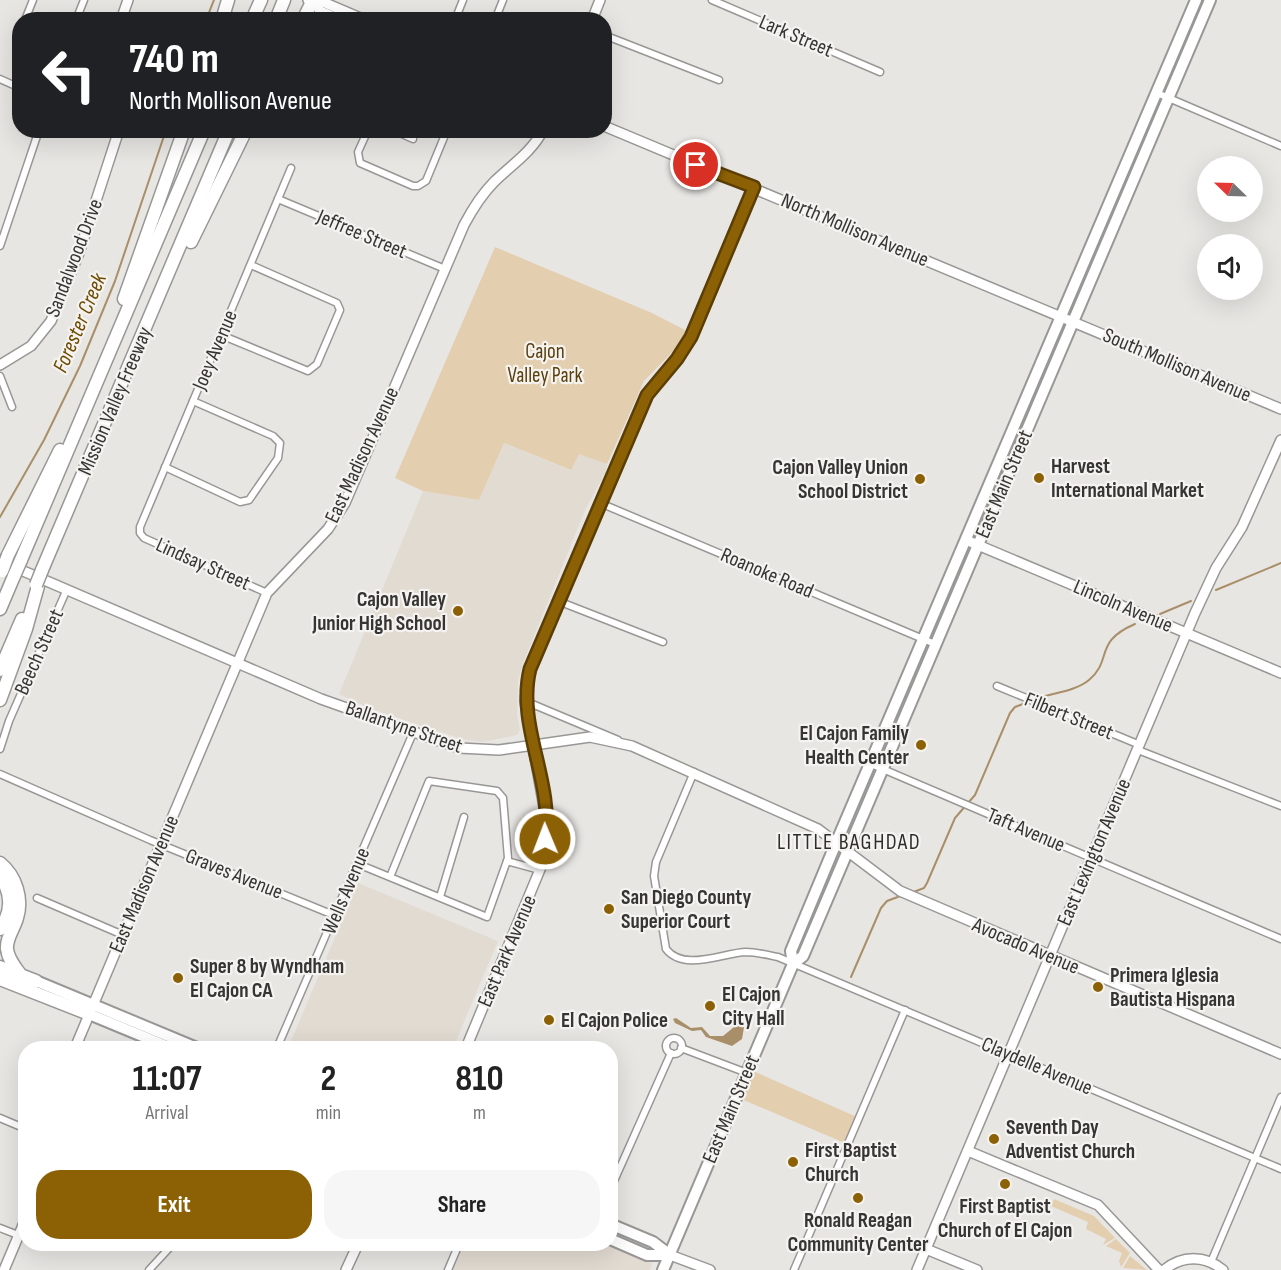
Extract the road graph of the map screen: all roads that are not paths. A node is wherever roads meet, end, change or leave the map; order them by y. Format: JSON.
{"nodes":[{"id":1,"x":712,"y":0,"type":"edge"},
{"id":2,"x":1196,"y":0,"type":"edge"},
{"id":3,"x":1210,"y":0,"type":"edge"},
{"id":4,"x":312,"y":1,"type":"edge"},
{"id":5,"x":322,"y":12,"type":"edge"},
{"id":6,"x":346,"y":12,"type":"edge"},
{"id":7,"x":612,"y":38,"type":"edge"},
{"id":8,"x":880,"y":72,"type":"dead end"},
{"id":9,"x":719,"y":80,"type":"dead end"},
{"id":10,"x":1157,"y":93,"type":"junction"},
{"id":11,"x":1168,"y":99,"type":"junction"},
{"id":12,"x":612,"y":129,"type":"edge"},
{"id":13,"x":36,"y":138,"type":"edge"},
{"id":14,"x":116,"y":138,"type":"edge"},
{"id":15,"x":181,"y":138,"type":"edge"},
{"id":16,"x":201,"y":138,"type":"edge"},
{"id":17,"x":226,"y":138,"type":"edge"},
{"id":18,"x":242,"y":138,"type":"edge"},
{"id":19,"x":364,"y":138,"type":"edge"},
{"id":20,"x":444,"y":138,"type":"edge"},
{"id":21,"x":537,"y":138,"type":"edge"},
{"id":22,"x":1281,"y":146,"type":"edge"},
{"id":23,"x":291,"y":168,"type":"dead end"},
{"id":24,"x":754,"y":187,"type":"junction"},
{"id":25,"x":278,"y":199,"type":"junction"},
{"id":26,"x":0,"y":246,"type":"edge"},
{"id":27,"x":251,"y":265,"type":"junction"},
{"id":28,"x":446,"y":269,"type":"junction"},
{"id":29,"x":1061,"y":317,"type":"junction"},
{"id":30,"x":1072,"y":322,"type":"junction"},
{"id":31,"x":221,"y":335,"type":"junction"},
{"id":32,"x":142,"y":340,"type":"junction"},
{"id":33,"x":107,"y":358,"type":"junction"},
{"id":34,"x":0,"y":365,"type":"edge"},
{"id":35,"x":0,"y":376,"type":"edge"},
{"id":36,"x":92,"y":394,"type":"junction"},
{"id":37,"x":194,"y":401,"type":"junction"},
{"id":38,"x":12,"y":407,"type":"dead end"},
{"id":39,"x":1281,"y":408,"type":"edge"},
{"id":40,"x":1281,"y":440,"type":"edge"},
{"id":41,"x":165,"y":467,"type":"junction"},
{"id":42,"x":997,"y":468,"type":"junction"},
{"id":43,"x":1009,"y":473,"type":"junction"},
{"id":44,"x":600,"y":502,"type":"junction"},
{"id":45,"x":140,"y":533,"type":"joint"},
{"id":46,"x":966,"y":540,"type":"junction"},
{"id":47,"x":978,"y":545,"type":"junction"},
{"id":48,"x":3,"y":565,"type":"edge"},
{"id":49,"x":37,"y":586,"type":"junction"},
{"id":50,"x":67,"y":589,"type":"junction"},
{"id":51,"x":267,"y":593,"type":"junction"},
{"id":52,"x":557,"y":600,"type":"junction"},
{"id":53,"x":0,"y":609,"type":"edge"},
{"id":54,"x":1187,"y":634,"type":"junction"},
{"id":55,"x":923,"y":639,"type":"junction"},
{"id":56,"x":663,"y":642,"type":"dead end"},
{"id":57,"x":935,"y":644,"type":"junction"},
{"id":58,"x":237,"y":664,"type":"junction"},
{"id":59,"x":0,"y":670,"type":"edge"},
{"id":60,"x":1281,"y":673,"type":"edge"},
{"id":61,"x":997,"y":686,"type":"dead end"},
{"id":62,"x":0,"y":700,"type":"edge"},
{"id":63,"x":525,"y":701,"type":"junction"},
{"id":64,"x":413,"y":733,"type":"junction"},
{"id":65,"x":534,"y":746,"type":"junction"},
{"id":66,"x":633,"y":746,"type":"junction"},
{"id":67,"x":1139,"y":748,"type":"junction"},
{"id":68,"x":0,"y":749,"type":"edge"},
{"id":69,"x":870,"y":764,"type":"junction"},
{"id":70,"x":883,"y":769,"type":"junction"},
{"id":71,"x":694,"y":772,"type":"junction"},
{"id":72,"x":0,"y":774,"type":"edge"},
{"id":73,"x":1281,"y":806,"type":"edge"},
{"id":74,"x":464,"y":817,"type":"dead end"},
{"id":75,"x":837,"y":841,"type":"junction"},
{"id":76,"x":161,"y":844,"type":"junction"},
{"id":77,"x":848,"y":849,"type":"junction"},
{"id":78,"x":1091,"y":857,"type":"junction"},
{"id":79,"x":507,"y":861,"type":"junction"},
{"id":80,"x":0,"y":863,"type":"edge"},
{"id":81,"x":358,"y":864,"type":"junction"},
{"id":82,"x":540,"y":870,"type":"junction"},
{"id":83,"x":0,"y":876,"type":"edge"},
{"id":84,"x":390,"y":877,"type":"junction"},
{"id":85,"x":440,"y":897,"type":"junction"},
{"id":86,"x":37,"y":898,"type":"dead end"},
{"id":87,"x":336,"y":916,"type":"junction"},
{"id":88,"x":0,"y":929,"type":"edge"},
{"id":89,"x":123,"y":934,"type":"junction"},
{"id":90,"x":1281,"y":939,"type":"edge"},
{"id":91,"x":1049,"y":955,"type":"junction"},
{"id":92,"x":793,"y":964,"type":"junction"},
{"id":93,"x":0,"y":966,"type":"edge"},
{"id":94,"x":20,"y":974,"type":"junction"},
{"id":95,"x":0,"y":979,"type":"edge"},
{"id":96,"x":36,"y":981,"type":"joint"},
{"id":97,"x":91,"y":1010,"type":"junction"},
{"id":98,"x":905,"y":1010,"type":"junction"},
{"id":99,"x":78,"y":1041,"type":"edge"},
{"id":100,"x":156,"y":1041,"type":"edge"},
{"id":101,"x":177,"y":1041,"type":"edge"},
{"id":102,"x":280,"y":1041,"type":"edge"},
{"id":103,"x":469,"y":1041,"type":"edge"},
{"id":104,"x":681,"y":1048,"type":"junction"},
{"id":105,"x":671,"y":1053,"type":"junction"},
{"id":106,"x":1281,"y":1054,"type":"edge"},
{"id":107,"x":1009,"y":1055,"type":"junction"},
{"id":108,"x":747,"y":1072,"type":"junction"},
{"id":109,"x":1281,"y":1097,"type":"edge"},
{"id":110,"x":0,"y":1118,"type":"edge"},
{"id":111,"x":18,"y":1126,"type":"edge"},
{"id":112,"x":968,"y":1151,"type":"junction"},
{"id":113,"x":1255,"y":1158,"type":"junction"},
{"id":114,"x":1281,"y":1169,"type":"edge"},
{"id":115,"x":618,"y":1172,"type":"edge"},
{"id":116,"x":618,"y":1227,"type":"edge"},
{"id":117,"x":0,"y":1228,"type":"edge"},
{"id":118,"x":18,"y":1235,"type":"joint"},
{"id":119,"x":618,"y":1242,"type":"edge"},
{"id":120,"x":926,"y":1249,"type":"junction"},
{"id":121,"x":167,"y":1251,"type":"edge"},
{"id":122,"x":355,"y":1251,"type":"edge"},
{"id":123,"x":456,"y":1251,"type":"edge"},
{"id":124,"x":670,"y":1255,"type":"junction"},
{"id":125,"x":1211,"y":1262,"type":"junction"},
{"id":126,"x":4,"y":1270,"type":"edge"},
{"id":127,"x":149,"y":1270,"type":"edge"},
{"id":128,"x":346,"y":1270,"type":"edge"},
{"id":129,"x":448,"y":1270,"type":"edge"},
{"id":130,"x":663,"y":1270,"type":"edge"},
{"id":131,"x":710,"y":1270,"type":"edge"},
{"id":132,"x":794,"y":1270,"type":"edge"},
{"id":133,"x":917,"y":1270,"type":"edge"},
{"id":134,"x":977,"y":1270,"type":"edge"},
{"id":135,"x":1159,"y":1270,"type":"edge"},
{"id":136,"x":1164,"y":1270,"type":"edge"},
{"id":137,"x":1224,"y":1270,"type":"edge"}],
"edges":[{"from":1,"to":8,"type":"street","name":"Lark Street"},
{"from":2,"to":10,"type":"main road","name":"East Main Street"},
{"from":3,"to":11,"type":"main road","name":"East Main Street"},
{"from":4,"to":5,"type":"street"},
{"from":4,"to":6,"type":"street"},
{"from":7,"to":9,"type":"street"},
{"from":10,"to":11,"type":"street"},
{"from":10,"to":29,"type":"main road","name":"East Main Street"},
{"from":11,"to":22,"type":"street"},
{"from":11,"to":30,"type":"main road","name":"East Main Street"},
{"from":12,"to":24,"type":"street","name":"North Mollison Avenue"},
{"from":13,"to":26,"type":"street"},
{"from":14,"to":34,"type":"street","name":"Sandalwood Drive"},
{"from":15,"to":33,"type":"highway"},
{"from":16,"to":33,"type":"highway","name":"Mission Valley Freeway"},
{"from":17,"to":32,"type":"highway","name":"Mission Valley Freeway"},
{"from":18,"to":32,"type":"highway"},
{"from":19,"to":20,"type":"street"},
{"from":21,"to":28,"type":"street","name":"East Madison Avenue"},
{"from":23,"to":25,"type":"street","name":"Joey Avenue"},
{"from":24,"to":29,"type":"street","name":"North Mollison Avenue"},
{"from":24,"to":44,"type":"street","name":"East Park Avenue"},
{"from":25,"to":27,"type":"street","name":"Joey Avenue"},
{"from":25,"to":28,"type":"street","name":"Jeffree Street"},
{"from":27,"to":31,"type":"street","name":"Joey Avenue"},
{"from":27,"to":31,"type":"street"},
{"from":28,"to":51,"type":"street","name":"East Madison Avenue"},
{"from":29,"to":30,"type":"street","name":"North Mollison Avenue"},
{"from":29,"to":42,"type":"main road","name":"East Main Street"},
{"from":30,"to":39,"type":"street","name":"South Mollison Avenue"},
{"from":30,"to":43,"type":"main road","name":"East Main Street"},
{"from":31,"to":37,"type":"street","name":"Joey Avenue"},
{"from":32,"to":49,"type":"highway","name":"Mission Valley Freeway","bridge":true},
{"from":33,"to":36,"type":"highway","name":"Mission Valley Freeway"},
{"from":35,"to":38,"type":"street"},
{"from":36,"to":48,"type":"highway"},
{"from":36,"to":53,"type":"highway","name":"Mission Valley Freeway","bridge":true},
{"from":37,"to":41,"type":"street","name":"Joey Avenue"},
{"from":37,"to":41,"type":"street"},
{"from":40,"to":54,"type":"street","name":"East Lexington Avenue"},
{"from":41,"to":45,"type":"street","name":"Joey Avenue"},
{"from":42,"to":43,"type":"main road"},
{"from":42,"to":46,"type":"main road","name":"East Main Street"},
{"from":43,"to":47,"type":"main road","name":"East Main Street"},
{"from":44,"to":52,"type":"street","name":"East Park Avenue"},
{"from":44,"to":55,"type":"street","name":"Roanoke Road"},
{"from":45,"to":51,"type":"street","name":"Lindsay Street"},
{"from":46,"to":47,"type":"street","name":"Lincoln Avenue"},
{"from":46,"to":55,"type":"main road","name":"East Main Street"},
{"from":47,"to":54,"type":"street","name":"Lincoln Avenue"},
{"from":47,"to":57,"type":"main road","name":"East Main Street"},
{"from":48,"to":50,"type":"street","name":"Ballantyne Street"},
{"from":49,"to":59,"type":"highway","name":"Mission Valley Freeway"},
{"from":49,"to":62,"type":"highway"},
{"from":50,"to":58,"type":"street","name":"Ballantyne Street"},
{"from":50,"to":68,"type":"street","name":"Beech Street"},
{"from":51,"to":58,"type":"street","name":"East Madison Avenue"},
{"from":52,"to":56,"type":"street"},
{"from":52,"to":63,"type":"street","name":"East Park Avenue"},
{"from":54,"to":60,"type":"street","name":"Lincoln Avenue"},
{"from":54,"to":67,"type":"street","name":"East Lexington Avenue"},
{"from":55,"to":57,"type":"street","name":"Roanoke Road"},
{"from":55,"to":69,"type":"main road","name":"East Main Street"},
{"from":57,"to":70,"type":"main road","name":"East Main Street"},
{"from":58,"to":64,"type":"street","name":"Ballantyne Street"},
{"from":58,"to":76,"type":"street","name":"East Madison Avenue"},
{"from":61,"to":67,"type":"street","name":"Filbert Street"},
{"from":63,"to":65,"type":"street","name":"East Park Avenue"},
{"from":63,"to":66,"type":"street"},
{"from":64,"to":65,"type":"street","name":"Ballantyne Street"},
{"from":64,"to":81,"type":"street","name":"Wells Avenue"},
{"from":65,"to":66,"type":"street","name":"Ballantyne Street"},
{"from":65,"to":82,"type":"street","name":"East Park Avenue"},
{"from":66,"to":71,"type":"street","name":"Ballantyne Street"},
{"from":67,"to":73,"type":"street","name":"Filbert Street"},
{"from":67,"to":78,"type":"street","name":"East Lexington Avenue"},
{"from":69,"to":70,"type":"street","name":"Taft Avenue"},
{"from":69,"to":75,"type":"main road","name":"East Main Street"},
{"from":70,"to":77,"type":"main road","name":"East Main Street"},
{"from":70,"to":78,"type":"street","name":"Taft Avenue"},
{"from":71,"to":75,"type":"street","name":"Ballantyne Street"},
{"from":71,"to":92,"type":"street","name":"Claydelle Avenue"},
{"from":72,"to":76,"type":"street","name":"Graves Avenue"},
{"from":74,"to":85,"type":"street"},
{"from":75,"to":77,"type":"street","name":"Ballantyne Street"},
{"from":75,"to":92,"type":"main road","name":"East Main Street"},
{"from":76,"to":87,"type":"street","name":"Graves Avenue"},
{"from":76,"to":89,"type":"street","name":"East Madison Avenue"},
{"from":77,"to":91,"type":"street","name":"Avocado Avenue"},
{"from":77,"to":92,"type":"main road","name":"East Main Street"},
{"from":78,"to":90,"type":"street","name":"Taft Avenue"},
{"from":78,"to":91,"type":"street","name":"East Lexington Avenue"},
{"from":79,"to":82,"type":"street"},
{"from":79,"to":84,"type":"street"},
{"from":79,"to":85,"type":"street"},
{"from":80,"to":94,"type":"highway"},
{"from":81,"to":84,"type":"street"},
{"from":81,"to":87,"type":"street","name":"Wells Avenue"},
{"from":82,"to":103,"type":"street","name":"East Park Avenue"},
{"from":83,"to":88,"type":"highway"},
{"from":84,"to":85,"type":"street"},
{"from":86,"to":89,"type":"street"},
{"from":87,"to":102,"type":"street","name":"Wells Avenue"},
{"from":89,"to":97,"type":"street","name":"East Madison Avenue"},
{"from":91,"to":106,"type":"street","name":"Avocado Avenue"},
{"from":91,"to":107,"type":"street","name":"East Lexington Avenue"},
{"from":92,"to":98,"type":"street","name":"Claydelle Avenue"},
{"from":92,"to":108,"type":"main road","name":"East Main Street"},
{"from":93,"to":94,"type":"highway"},
{"from":94,"to":96,"type":"highway"},
{"from":95,"to":97,"type":"highway"},
{"from":96,"to":97,"type":"main road"},
{"from":97,"to":99,"type":"street","name":"East Madison Avenue"},
{"from":97,"to":100,"type":"main road"},
{"from":97,"to":101,"type":"main road"},
{"from":98,"to":107,"type":"street","name":"Claydelle Avenue"},
{"from":98,"to":132,"type":"street"},
{"from":104,"to":105,"type":"street"},
{"from":104,"to":105,"type":"street"},
{"from":104,"to":108,"type":"street"},
{"from":105,"to":115,"type":"street"},
{"from":107,"to":112,"type":"street","name":"East Lexington Avenue"},
{"from":107,"to":113,"type":"street","name":"Claydelle Avenue"},
{"from":108,"to":124,"type":"main road","name":"East Main Street"},
{"from":109,"to":113,"type":"street"},
{"from":110,"to":111,"type":"street"},
{"from":112,"to":120,"type":"street","name":"East Lexington Avenue"},
{"from":112,"to":135,"type":"street"},
{"from":113,"to":114,"type":"street","name":"Claydelle Avenue"},
{"from":113,"to":125,"type":"street"},
{"from":116,"to":124,"type":"main road"},
{"from":117,"to":118,"type":"street"},
{"from":118,"to":126,"type":"street"},
{"from":119,"to":124,"type":"main road"},
{"from":120,"to":133,"type":"street","name":"East Lexington Avenue"},
{"from":120,"to":134,"type":"street"},
{"from":121,"to":127,"type":"street"},
{"from":122,"to":128,"type":"street"},
{"from":123,"to":129,"type":"street"},
{"from":124,"to":130,"type":"main road","name":"East Main Street"},
{"from":124,"to":131,"type":"street"},
{"from":125,"to":136,"type":"street"},
{"from":125,"to":137,"type":"street"}]}
